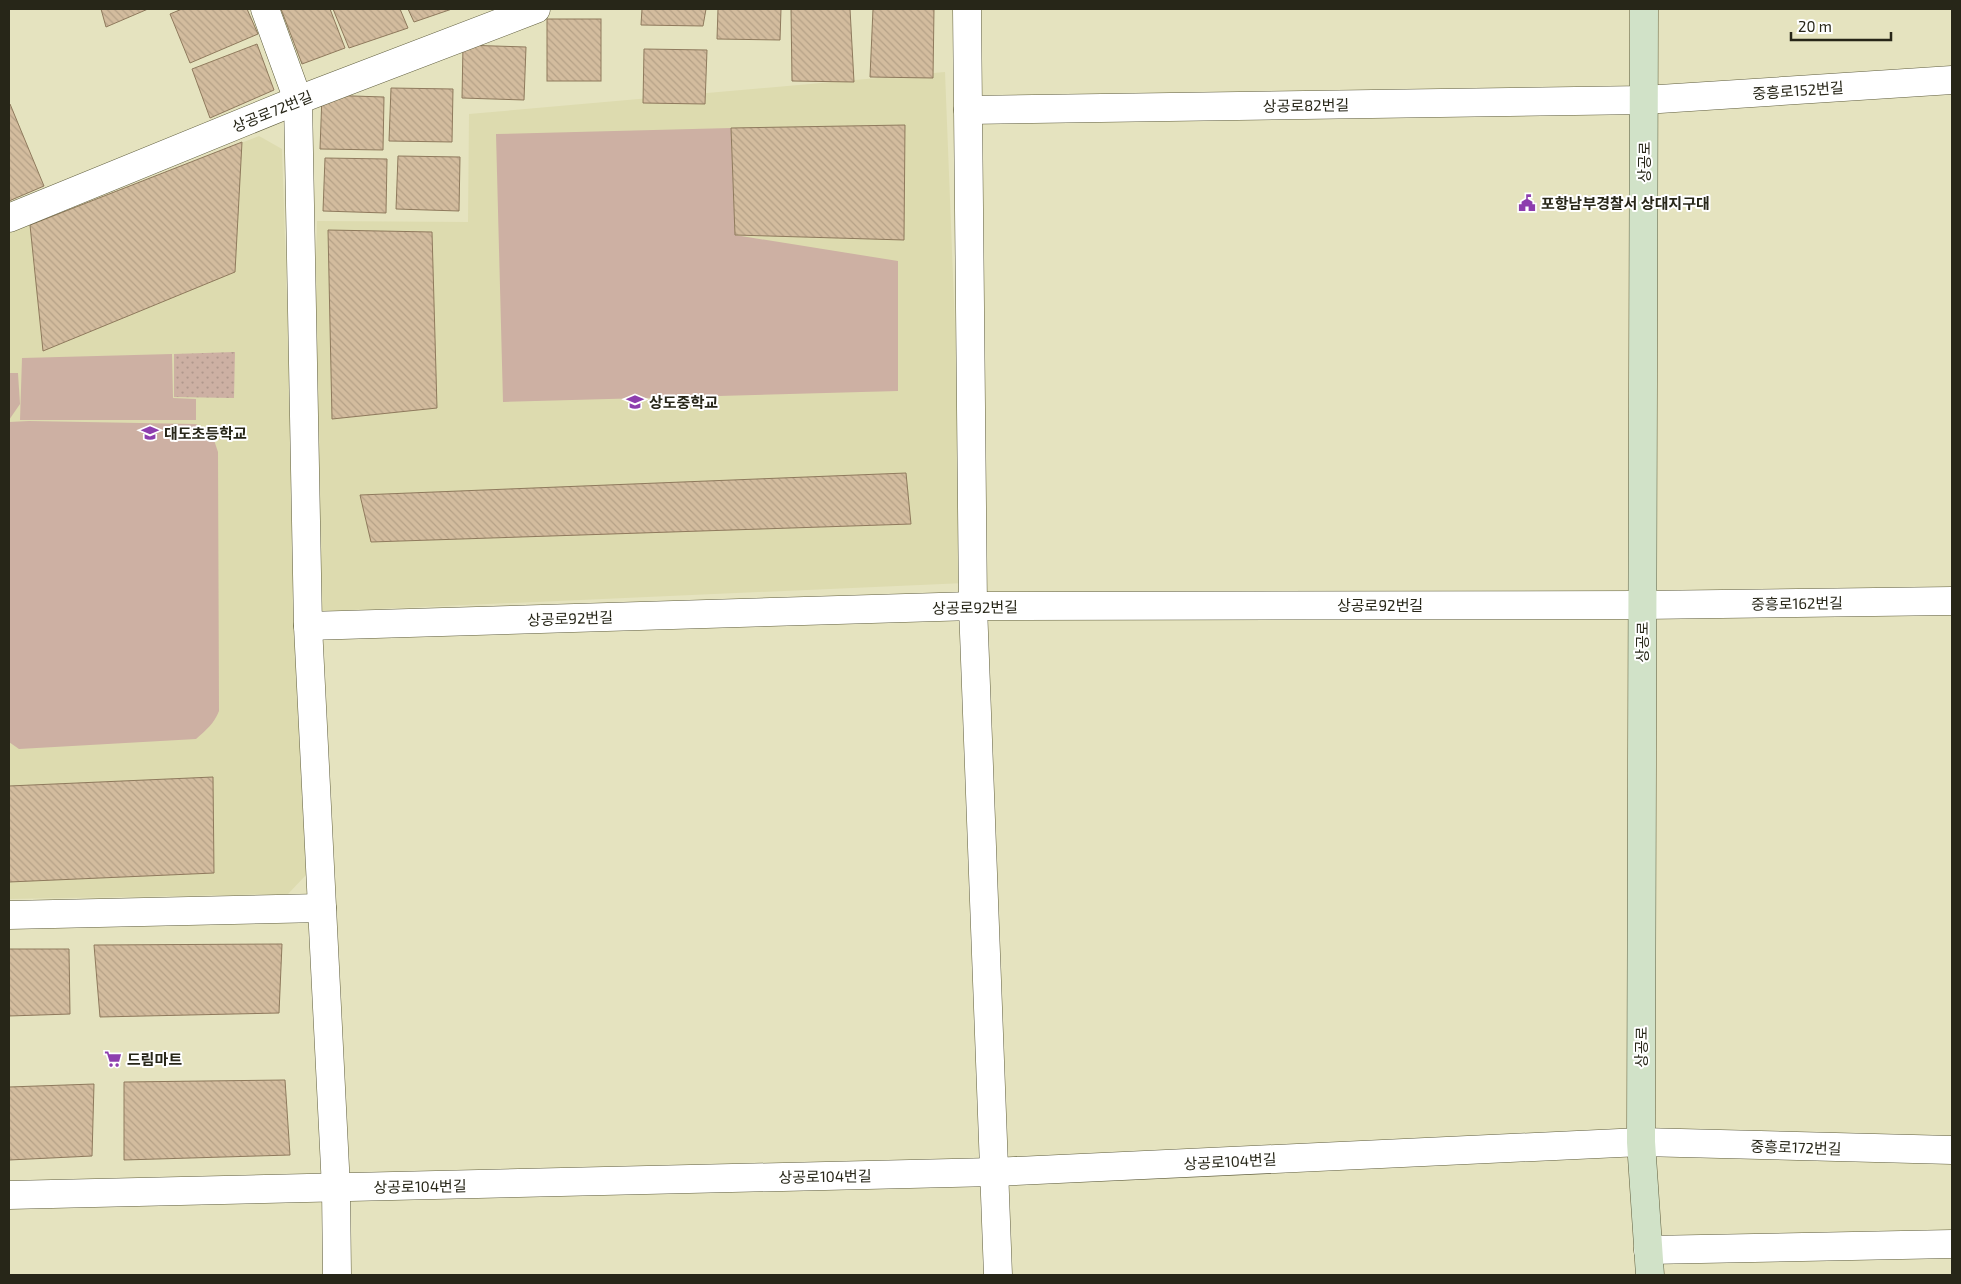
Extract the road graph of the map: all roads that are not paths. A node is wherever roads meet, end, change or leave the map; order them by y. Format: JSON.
{"nodes":[{"id":1,"x":264,"y":9,"type":"edge"},
{"id":2,"x":536,"y":9,"type":"edge"},
{"id":3,"x":967,"y":9,"type":"edge"},
{"id":4,"x":1644,"y":9,"type":"edge"},
{"id":5,"x":1952,"y":80,"type":"edge"},
{"id":6,"x":298,"y":100,"type":"junction"},
{"id":7,"x":1644,"y":100,"type":"junction"},
{"id":8,"x":968,"y":110,"type":"junction"},
{"id":9,"x":9,"y":218,"type":"edge"},
{"id":10,"x":1952,"y":601,"type":"edge"},
{"id":11,"x":1643,"y":605,"type":"junction"},
{"id":12,"x":973,"y":606,"type":"junction"},
{"id":13,"x":308,"y":626,"type":"junction"},
{"id":14,"x":322,"y":908,"type":"junction"},
{"id":15,"x":9,"y":915,"type":"edge"},
{"id":16,"x":1640,"y":1142,"type":"junction"},
{"id":17,"x":1952,"y":1150,"type":"edge"},
{"id":18,"x":994,"y":1172,"type":"junction"},
{"id":19,"x":336,"y":1188,"type":"junction"},
{"id":20,"x":9,"y":1195,"type":"edge"},
{"id":21,"x":1952,"y":1244,"type":"edge"},
{"id":22,"x":1649,"y":1263,"type":"edge"},
{"id":23,"x":337,"y":1275,"type":"edge"},
{"id":24,"x":998,"y":1275,"type":"edge"}],
"edges":[{"from":1,"to":6,"type":"street"},
{"from":2,"to":6,"type":"street","name":"상공로72번길"},
{"from":3,"to":8,"type":"street"},
{"from":4,"to":7,"type":"main road","name":"상공로"},
{"from":5,"to":7,"type":"street","name":"중흥로152번길"},
{"from":6,"to":9,"type":"street","name":"상공로72번길"},
{"from":6,"to":13,"type":"street"},
{"from":7,"to":8,"type":"street","name":"상공로82번길"},
{"from":7,"to":11,"type":"main road","name":"상공로"},
{"from":8,"to":12,"type":"street"},
{"from":10,"to":11,"type":"street","name":"중흥로162번길"},
{"from":11,"to":12,"type":"street","name":"상공로92번길"},
{"from":11,"to":16,"type":"main road","name":"상공로"},
{"from":12,"to":13,"type":"street","name":"상공로92번길"},
{"from":12,"to":18,"type":"street"},
{"from":13,"to":14,"type":"street"},
{"from":14,"to":15,"type":"street"},
{"from":14,"to":19,"type":"street"},
{"from":16,"to":17,"type":"street","name":"중흥로172번길"},
{"from":16,"to":18,"type":"street","name":"상공로104번길"},
{"from":16,"to":22,"type":"main road","name":"상공로"},
{"from":18,"to":19,"type":"street","name":"상공로104번길"},
{"from":18,"to":24,"type":"street"},
{"from":19,"to":20,"type":"street","name":"상공로104번길"},
{"from":19,"to":23,"type":"street"},
{"from":21,"to":22,"type":"street"}]}
